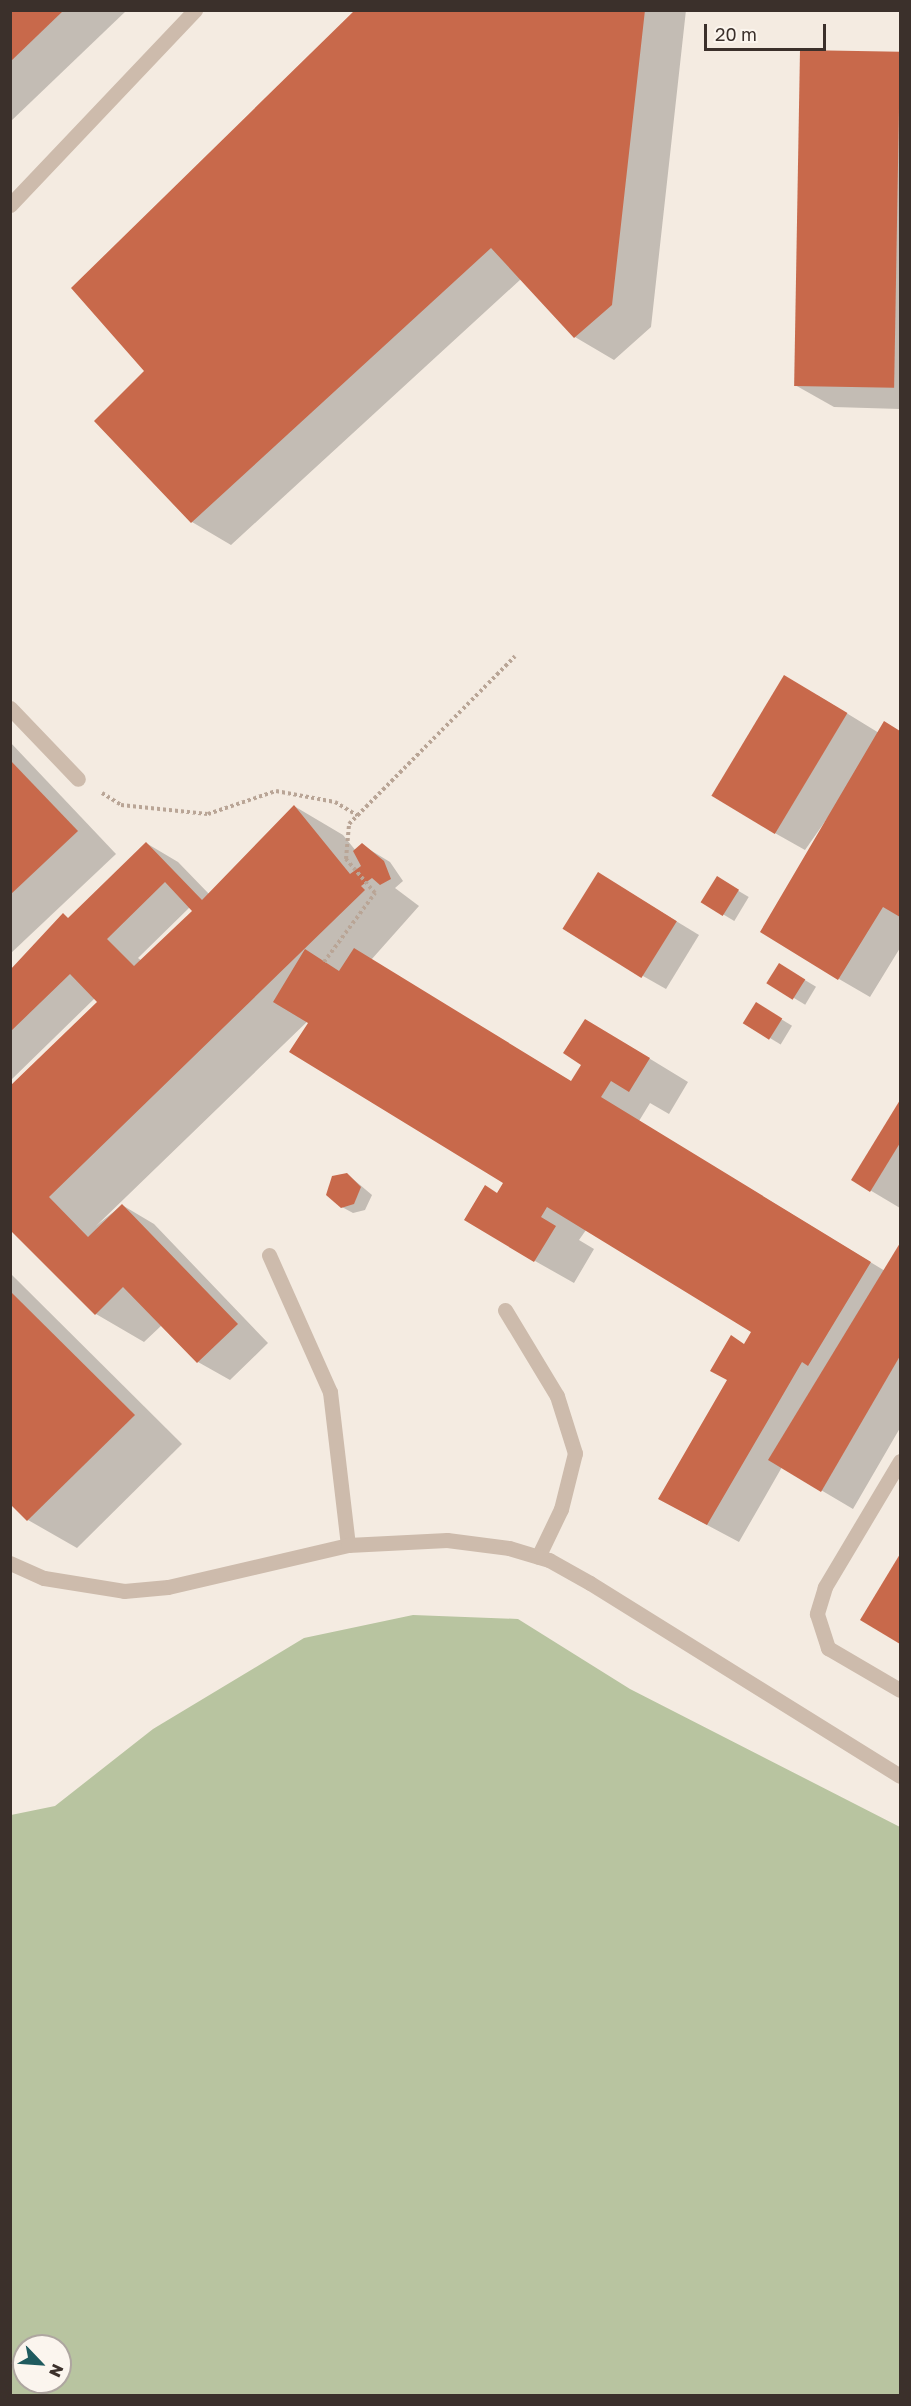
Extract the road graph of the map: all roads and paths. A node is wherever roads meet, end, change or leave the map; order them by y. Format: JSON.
{"nodes":[{"id":1,"x":195,"y":10,"type":"edge"},
{"id":2,"x":10,"y":205,"type":"edge"},
{"id":3,"x":514,"y":656,"type":"dead end"},
{"id":4,"x":10,"y":708,"type":"edge"},
{"id":5,"x":78,"y":779,"type":"joint"},
{"id":6,"x":357,"y":815,"type":"junction"},
{"id":7,"x":324,"y":962,"type":"dead end"},
{"id":8,"x":269,"y":1255,"type":"dead end"},
{"id":9,"x":505,"y":1310,"type":"dead end"},
{"id":10,"x":900,"y":1461,"type":"edge"},
{"id":11,"x":348,"y":1545,"type":"junction"},
{"id":12,"x":538,"y":1557,"type":"junction"},
{"id":13,"x":10,"y":1563,"type":"edge"},
{"id":14,"x":900,"y":1690,"type":"edge"},
{"id":15,"x":900,"y":1776,"type":"edge"}],
"edges":[{"from":1,"to":2,"type":"lane"},
{"from":3,"to":6,"type":"path"},
{"from":4,"to":5,"type":"lane"},
{"from":5,"to":6,"type":"path"},
{"from":6,"to":7,"type":"path"},
{"from":8,"to":11,"type":"lane"},
{"from":9,"to":12,"type":"lane"},
{"from":10,"to":14,"type":"lane"},
{"from":11,"to":12,"type":"lane"},
{"from":11,"to":13,"type":"lane"},
{"from":12,"to":15,"type":"lane"}]}
